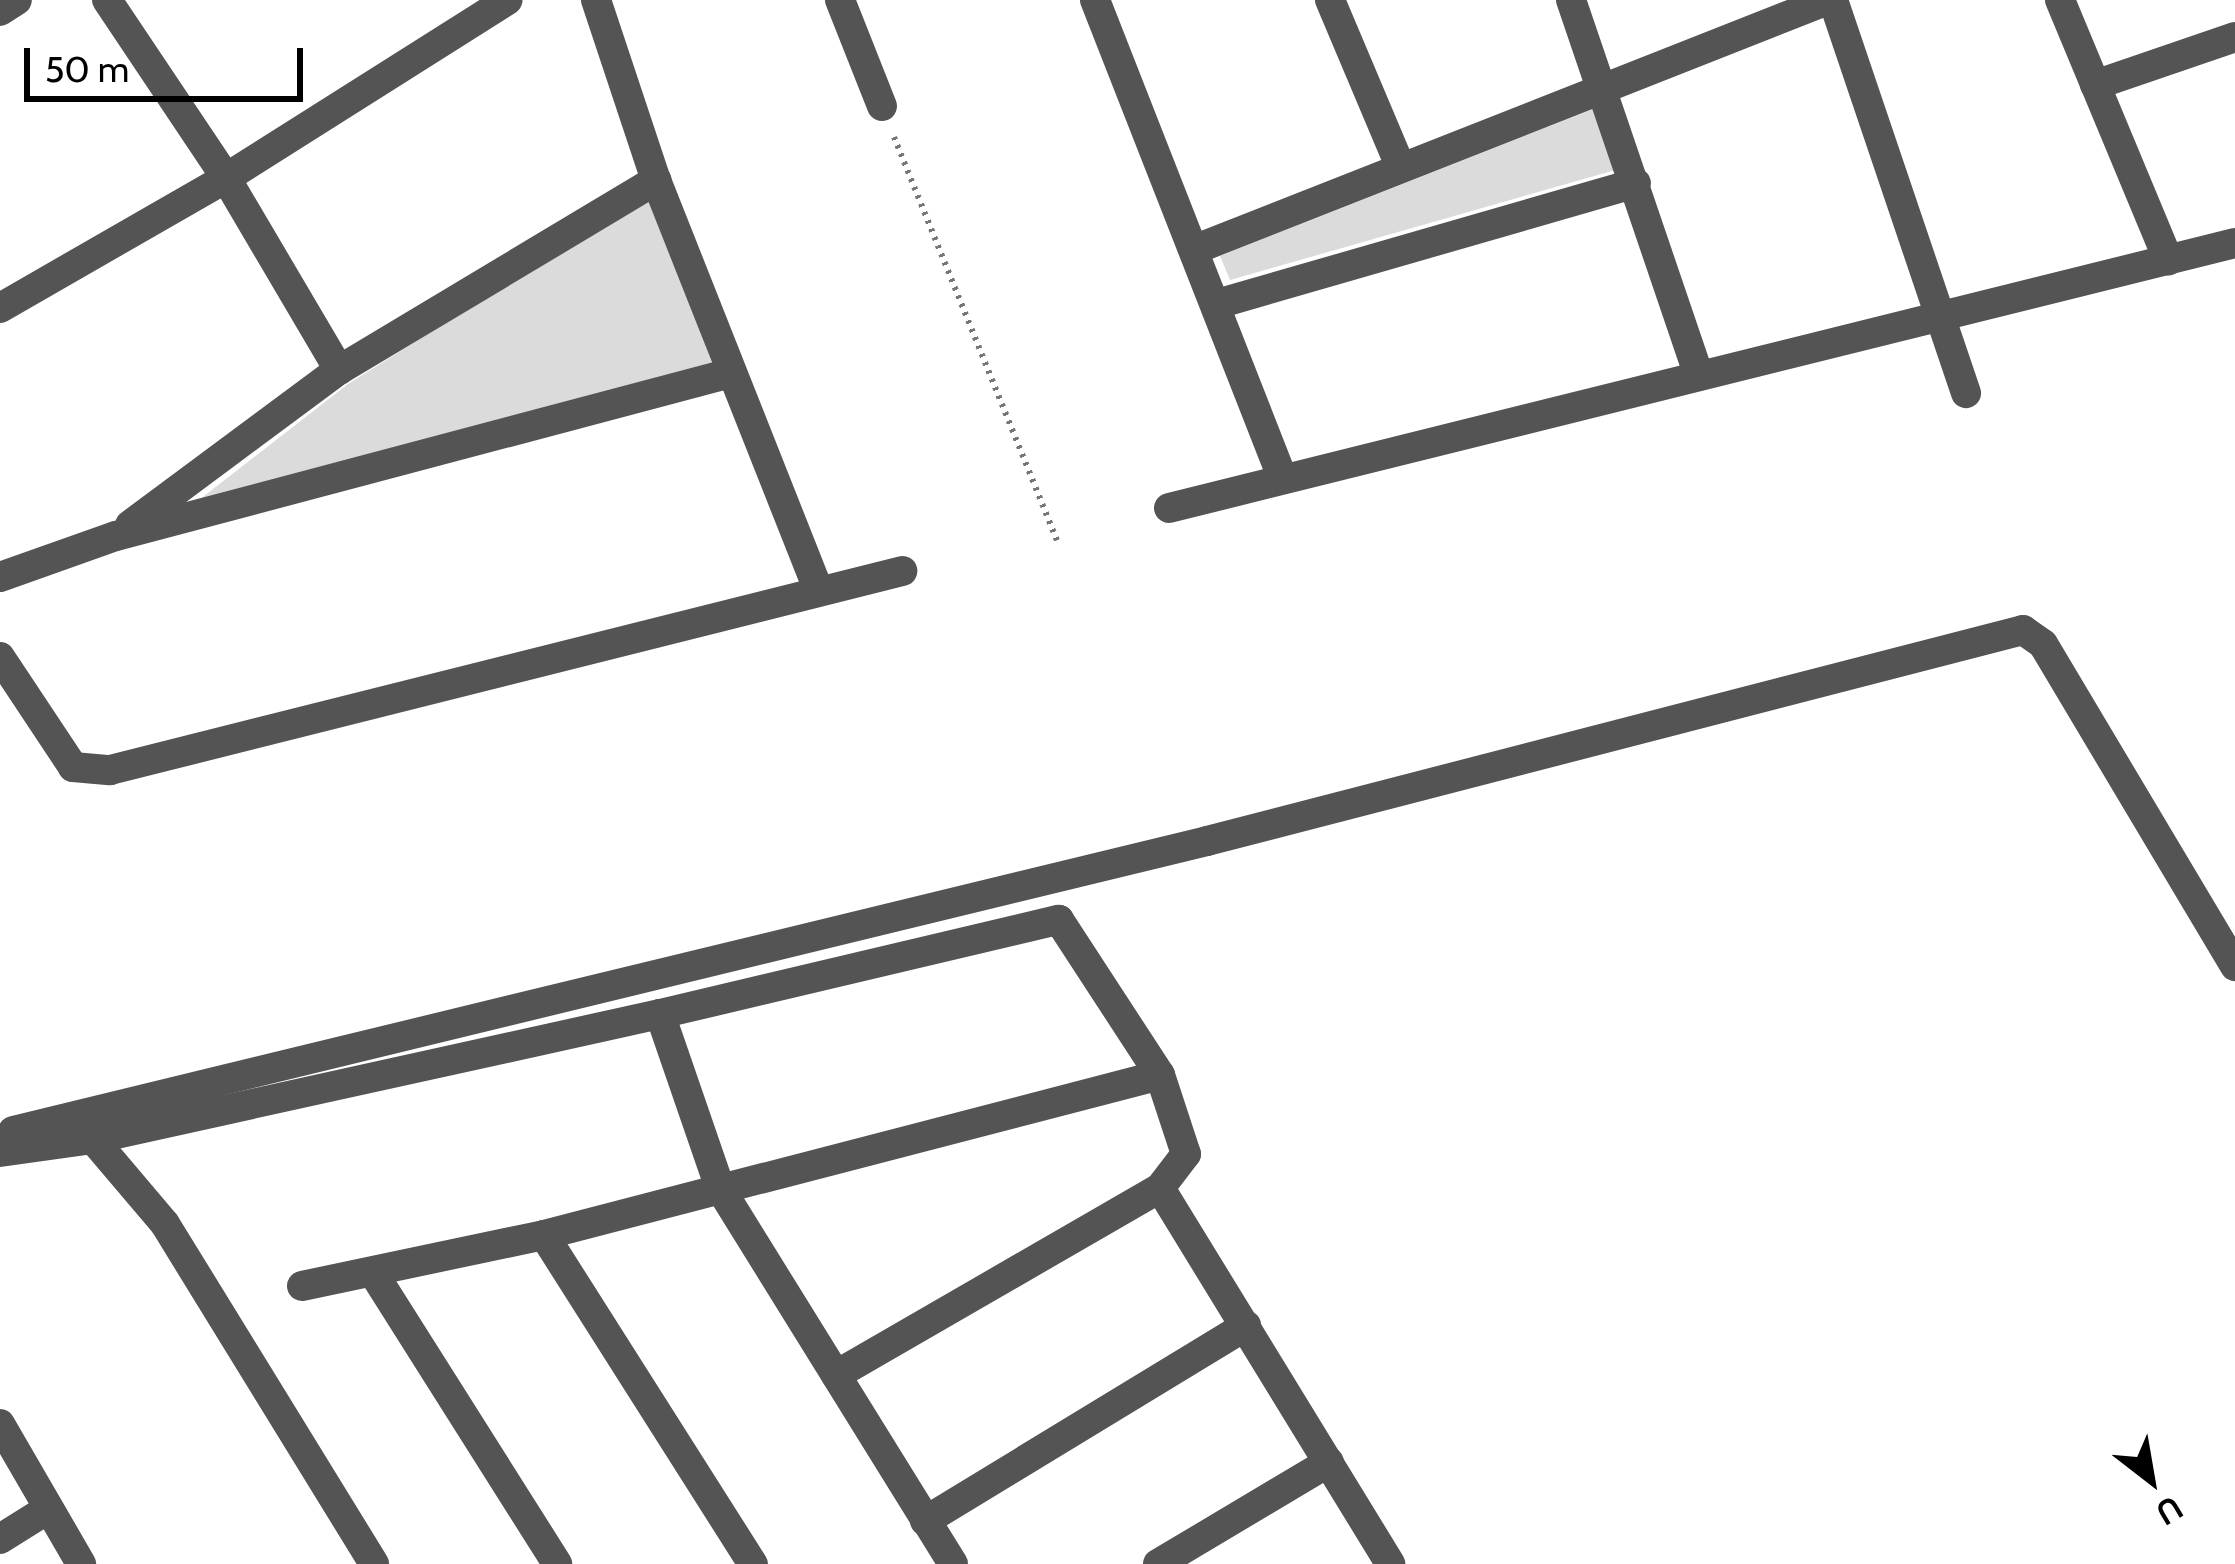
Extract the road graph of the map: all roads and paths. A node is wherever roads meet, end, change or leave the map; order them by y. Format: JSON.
{"nodes":[{"id":1,"x":17,"y":0,"type":"edge"},
{"id":2,"x":107,"y":0,"type":"edge"},
{"id":3,"x":508,"y":0,"type":"edge"},
{"id":4,"x":596,"y":0,"type":"edge"},
{"id":5,"x":840,"y":0,"type":"edge"},
{"id":6,"x":1095,"y":0,"type":"edge"},
{"id":7,"x":1330,"y":0,"type":"edge"},
{"id":8,"x":1570,"y":0,"type":"edge"},
{"id":9,"x":1831,"y":0,"type":"edge"},
{"id":10,"x":2060,"y":0,"type":"edge"},
{"id":11,"x":0,"y":11,"type":"edge"},
{"id":12,"x":2235,"y":37,"type":"edge"},
{"id":13,"x":2095,"y":85,"type":"junction"},
{"id":14,"x":1605,"y":88,"type":"junction"},
{"id":15,"x":882,"y":106,"type":"joint"},
{"id":16,"x":1401,"y":168,"type":"junction"},
{"id":17,"x":226,"y":178,"type":"junction"},
{"id":18,"x":656,"y":180,"type":"junction"},
{"id":19,"x":1636,"y":183,"type":"junction"},
{"id":20,"x":2235,"y":243,"type":"edge"},
{"id":21,"x":1196,"y":249,"type":"junction"},
{"id":22,"x":2168,"y":260,"type":"junction"},
{"id":23,"x":1217,"y":304,"type":"junction"},
{"id":24,"x":0,"y":308,"type":"edge"},
{"id":25,"x":1941,"y":318,"type":"junction"},
{"id":26,"x":339,"y":370,"type":"junction"},
{"id":27,"x":731,"y":373,"type":"junction"},
{"id":28,"x":1699,"y":376,"type":"junction"},
{"id":29,"x":1966,"y":393,"type":"dead end"},
{"id":30,"x":1282,"y":477,"type":"junction"},
{"id":31,"x":1169,"y":508,"type":"dead end"},
{"id":32,"x":116,"y":536,"type":"junction"},
{"id":33,"x":1057,"y":540,"type":"dead end"},
{"id":34,"x":902,"y":571,"type":"dead end"},
{"id":35,"x":0,"y":577,"type":"edge"},
{"id":36,"x":819,"y":591,"type":"junction"},
{"id":37,"x":0,"y":657,"type":"edge"},
{"id":38,"x":2235,"y":966,"type":"edge"},
{"id":39,"x":661,"y":1014,"type":"junction"},
{"id":40,"x":1160,"y":1075,"type":"junction"},
{"id":41,"x":9,"y":1136,"type":"edge"},
{"id":42,"x":93,"y":1139,"type":"junction"},
{"id":43,"x":720,"y":1188,"type":"junction"},
{"id":44,"x":1160,"y":1188,"type":"junction"},
{"id":45,"x":544,"y":1235,"type":"junction"},
{"id":46,"x":374,"y":1274,"type":"junction"},
{"id":47,"x":302,"y":1286,"type":"dead end"},
{"id":48,"x":1246,"y":1327,"type":"junction"},
{"id":49,"x":836,"y":1376,"type":"junction"},
{"id":50,"x":0,"y":1424,"type":"edge"},
{"id":51,"x":1329,"y":1462,"type":"junction"},
{"id":52,"x":49,"y":1509,"type":"junction"},
{"id":53,"x":926,"y":1522,"type":"junction"},
{"id":54,"x":0,"y":1539,"type":"edge"},
{"id":55,"x":81,"y":1564,"type":"edge"},
{"id":56,"x":374,"y":1564,"type":"edge"},
{"id":57,"x":557,"y":1564,"type":"edge"},
{"id":58,"x":753,"y":1564,"type":"edge"},
{"id":59,"x":953,"y":1564,"type":"edge"},
{"id":60,"x":1158,"y":1564,"type":"edge"},
{"id":61,"x":1390,"y":1564,"type":"edge"}],
"edges":[{"from":1,"to":11,"type":"street"},
{"from":2,"to":17,"type":"street"},
{"from":3,"to":17,"type":"street"},
{"from":4,"to":18,"type":"street"},
{"from":5,"to":15,"type":"street"},
{"from":6,"to":21,"type":"street"},
{"from":7,"to":16,"type":"street"},
{"from":8,"to":14,"type":"street"},
{"from":9,"to":14,"type":"street"},
{"from":9,"to":25,"type":"street"},
{"from":10,"to":13,"type":"street"},
{"from":12,"to":13,"type":"street"},
{"from":13,"to":22,"type":"street"},
{"from":14,"to":16,"type":"street"},
{"from":14,"to":19,"type":"street"},
{"from":15,"to":33,"type":"path"},
{"from":16,"to":21,"type":"street"},
{"from":17,"to":24,"type":"street"},
{"from":17,"to":26,"type":"street"},
{"from":18,"to":26,"type":"street"},
{"from":18,"to":27,"type":"street"},
{"from":19,"to":23,"type":"street"},
{"from":19,"to":28,"type":"street"},
{"from":20,"to":22,"type":"street"},
{"from":21,"to":23,"type":"street"},
{"from":22,"to":25,"type":"street"},
{"from":23,"to":30,"type":"street"},
{"from":25,"to":28,"type":"street"},
{"from":25,"to":29,"type":"street"},
{"from":26,"to":32,"type":"street"},
{"from":27,"to":32,"type":"street"},
{"from":27,"to":36,"type":"street"},
{"from":28,"to":30,"type":"street"},
{"from":30,"to":31,"type":"street"},
{"from":32,"to":35,"type":"street"},
{"from":34,"to":36,"type":"street"},
{"from":36,"to":37,"type":"street"},
{"from":38,"to":41,"type":"street"},
{"from":39,"to":40,"type":"street"},
{"from":39,"to":42,"type":"street"},
{"from":39,"to":43,"type":"street"},
{"from":40,"to":43,"type":"street"},
{"from":40,"to":44,"type":"street"},
{"from":41,"to":42,"type":"street"},
{"from":42,"to":56,"type":"street"},
{"from":43,"to":45,"type":"street"},
{"from":43,"to":49,"type":"street"},
{"from":44,"to":48,"type":"street"},
{"from":44,"to":49,"type":"street"},
{"from":45,"to":46,"type":"street"},
{"from":45,"to":58,"type":"street"},
{"from":46,"to":47,"type":"street"},
{"from":46,"to":57,"type":"street"},
{"from":48,"to":51,"type":"street"},
{"from":48,"to":53,"type":"street"},
{"from":49,"to":53,"type":"street"},
{"from":50,"to":52,"type":"street"},
{"from":51,"to":60,"type":"street"},
{"from":51,"to":61,"type":"street"},
{"from":52,"to":54,"type":"street"},
{"from":52,"to":55,"type":"street"},
{"from":53,"to":59,"type":"street"}]}
